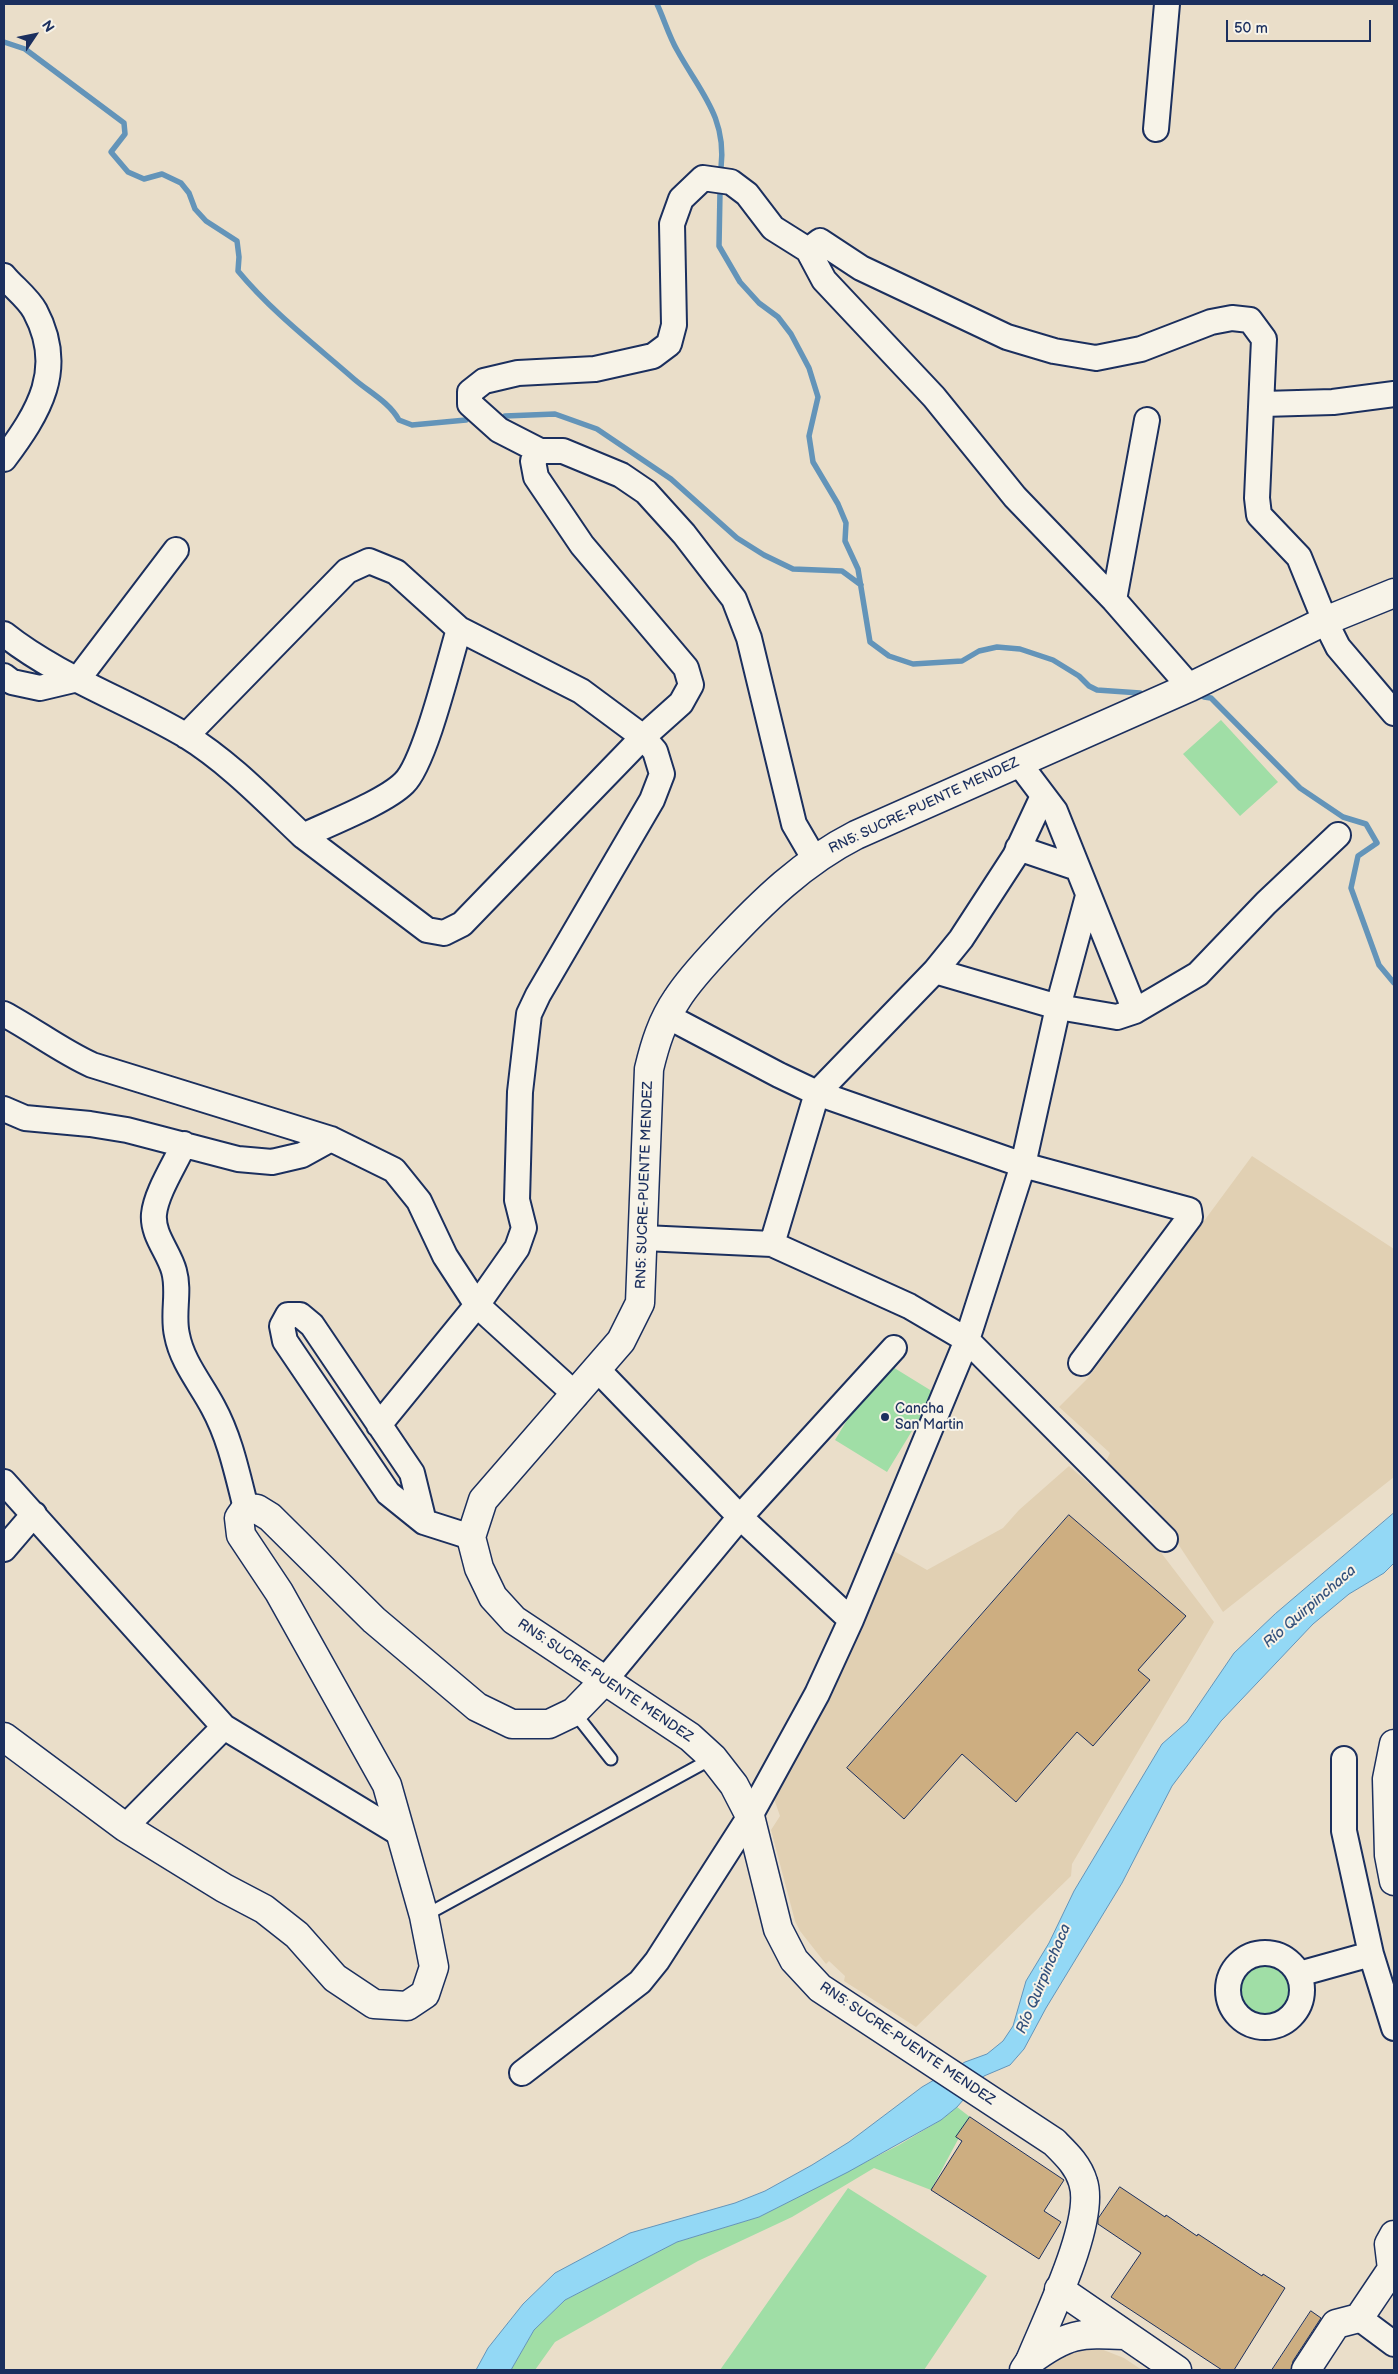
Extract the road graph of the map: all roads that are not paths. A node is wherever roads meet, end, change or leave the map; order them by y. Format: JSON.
{"nodes":[{"id":1,"x":1167,"y":4,"type":"edge"},
{"id":2,"x":1156,"y":129,"type":"dead end"},
{"id":3,"x":808,"y":250,"type":"junction"},
{"id":4,"x":4,"y":276,"type":"edge"},
{"id":5,"x":1394,"y":394,"type":"edge"},
{"id":6,"x":1263,"y":404,"type":"junction"},
{"id":7,"x":1146,"y":420,"type":"dead end"},
{"id":8,"x":540,"y":451,"type":"junction"},
{"id":9,"x":4,"y":459,"type":"edge"},
{"id":10,"x":176,"y":550,"type":"dead end"},
{"id":11,"x":1394,"y":592,"type":"edge"},
{"id":12,"x":1114,"y":600,"type":"junction"},
{"id":13,"x":1325,"y":621,"type":"junction"},
{"id":14,"x":459,"y":629,"type":"junction"},
{"id":15,"x":4,"y":634,"type":"edge"},
{"id":16,"x":4,"y":676,"type":"edge"},
{"id":17,"x":78,"y":679,"type":"junction"},
{"id":18,"x":1190,"y":687,"type":"junction"},
{"id":19,"x":1394,"y":713,"type":"edge"},
{"id":20,"x":186,"y":736,"type":"junction"},
{"id":21,"x":643,"y":737,"type":"junction"},
{"id":22,"x":1018,"y":762,"type":"junction"},
{"id":23,"x":1043,"y":796,"type":"junction"},
{"id":24,"x":1338,"y":835,"type":"dead end"},
{"id":25,"x":303,"y":836,"type":"junction"},
{"id":26,"x":1018,"y":848,"type":"junction"},
{"id":27,"x":815,"y":860,"type":"junction"},
{"id":28,"x":1077,"y":868,"type":"junction"},
{"id":29,"x":1088,"y":896,"type":"junction"},
{"id":30,"x":935,"y":971,"type":"junction"},
{"id":31,"x":1058,"y":1007,"type":"junction"},
{"id":32,"x":1135,"y":1011,"type":"junction"},
{"id":33,"x":4,"y":1014,"type":"edge"},
{"id":34,"x":666,"y":1016,"type":"junction"},
{"id":35,"x":817,"y":1093,"type":"junction"},
{"id":36,"x":4,"y":1109,"type":"edge"},
{"id":37,"x":331,"y":1139,"type":"junction"},
{"id":38,"x":184,"y":1144,"type":"junction"},
{"id":39,"x":1023,"y":1165,"type":"junction"},
{"id":40,"x":644,"y":1238,"type":"junction"},
{"id":41,"x":772,"y":1244,"type":"junction"},
{"id":42,"x":477,"y":1305,"type":"junction"},
{"id":43,"x":967,"y":1340,"type":"junction"},
{"id":44,"x":894,"y":1348,"type":"dead end"},
{"id":45,"x":1081,"y":1363,"type":"dead end"},
{"id":46,"x":598,"y":1369,"type":"junction"},
{"id":47,"x":576,"y":1395,"type":"junction"},
{"id":48,"x":379,"y":1425,"type":"junction"},
{"id":49,"x":4,"y":1482,"type":"edge"},
{"id":50,"x":246,"y":1508,"type":"junction"},
{"id":51,"x":34,"y":1514,"type":"junction"},
{"id":52,"x":740,"y":1517,"type":"junction"},
{"id":53,"x":424,"y":1522,"type":"junction"},
{"id":54,"x":471,"y":1537,"type":"junction"},
{"id":55,"x":1165,"y":1539,"type":"dead end"},
{"id":56,"x":4,"y":1549,"type":"edge"},
{"id":57,"x":851,"y":1620,"type":"junction"},
{"id":58,"x":605,"y":1680,"type":"junction"},
{"id":59,"x":574,"y":1712,"type":"junction"},
{"id":60,"x":224,"y":1727,"type":"junction"},
{"id":61,"x":4,"y":1737,"type":"edge"},
{"id":62,"x":1394,"y":1744,"type":"edge"},
{"id":63,"x":713,"y":1758,"type":"junction"},
{"id":64,"x":611,"y":1759,"type":"dead end"},
{"id":65,"x":1344,"y":1759,"type":"dead end"},
{"id":66,"x":750,"y":1816,"type":"junction"},
{"id":67,"x":124,"y":1827,"type":"junction"},
{"id":68,"x":399,"y":1833,"type":"junction"},
{"id":69,"x":1394,"y":1881,"type":"edge"},
{"id":70,"x":424,"y":1916,"type":"junction"},
{"id":71,"x":1371,"y":1954,"type":"junction"},
{"id":72,"x":1299,"y":1974,"type":"dead end"},
{"id":73,"x":1394,"y":2028,"type":"edge"},
{"id":74,"x":522,"y":2073,"type":"dead end"},
{"id":75,"x":1394,"y":2235,"type":"edge"},
{"id":76,"x":1059,"y":2289,"type":"junction"},
{"id":77,"x":1359,"y":2318,"type":"junction"},
{"id":78,"x":1124,"y":2335,"type":"junction"},
{"id":79,"x":1394,"y":2344,"type":"edge"},
{"id":80,"x":1027,"y":2365,"type":"edge"},
{"id":81,"x":1177,"y":2370,"type":"edge"},
{"id":82,"x":1306,"y":2370,"type":"edge"}],
"edges":[{"from":1,"to":2,"type":"street"},
{"from":3,"to":6,"type":"street"},
{"from":3,"to":8,"type":"street"},
{"from":3,"to":12,"type":"street"},
{"from":4,"to":9,"type":"street"},
{"from":5,"to":6,"type":"street"},
{"from":6,"to":13,"type":"street"},
{"from":7,"to":12,"type":"street"},
{"from":8,"to":21,"type":"street"},
{"from":8,"to":27,"type":"street"},
{"from":10,"to":17,"type":"street"},
{"from":11,"to":13,"type":"main road","name":"RN5: SUCRE-PUENTE MENDEZ"},
{"from":12,"to":18,"type":"street"},
{"from":13,"to":18,"type":"main road","name":"RN5: SUCRE-PUENTE MENDEZ"},
{"from":13,"to":19,"type":"street"},
{"from":14,"to":20,"type":"street"},
{"from":14,"to":21,"type":"street"},
{"from":14,"to":25,"type":"street"},
{"from":15,"to":17,"type":"street"},
{"from":16,"to":17,"type":"street"},
{"from":17,"to":20,"type":"street"},
{"from":18,"to":22,"type":"main road","name":"RN5: SUCRE-PUENTE MENDEZ"},
{"from":20,"to":25,"type":"street"},
{"from":21,"to":25,"type":"street"},
{"from":21,"to":42,"type":"street"},
{"from":22,"to":23,"type":"street"},
{"from":22,"to":27,"type":"main road","name":"RN5: SUCRE-PUENTE MENDEZ"},
{"from":23,"to":26,"type":"street"},
{"from":23,"to":28,"type":"street"},
{"from":24,"to":32,"type":"street"},
{"from":26,"to":28,"type":"street"},
{"from":26,"to":30,"type":"street"},
{"from":27,"to":34,"type":"main road","name":"RN5: SUCRE-PUENTE MENDEZ"},
{"from":28,"to":29,"type":"street"},
{"from":29,"to":31,"type":"street"},
{"from":29,"to":32,"type":"street"},
{"from":30,"to":31,"type":"street"},
{"from":30,"to":35,"type":"street"},
{"from":31,"to":32,"type":"street"},
{"from":31,"to":39,"type":"street"},
{"from":33,"to":37,"type":"street"},
{"from":34,"to":35,"type":"street"},
{"from":34,"to":40,"type":"main road","name":"RN5: SUCRE-PUENTE MENDEZ"},
{"from":35,"to":39,"type":"street"},
{"from":35,"to":41,"type":"street"},
{"from":36,"to":38,"type":"street"},
{"from":37,"to":38,"type":"street"},
{"from":37,"to":42,"type":"street"},
{"from":38,"to":50,"type":"street"},
{"from":39,"to":43,"type":"street"},
{"from":39,"to":45,"type":"street"},
{"from":40,"to":41,"type":"street"},
{"from":40,"to":46,"type":"main road","name":"RN5: SUCRE-PUENTE MENDEZ"},
{"from":41,"to":43,"type":"street"},
{"from":42,"to":47,"type":"street"},
{"from":42,"to":48,"type":"street"},
{"from":43,"to":55,"type":"street"},
{"from":43,"to":57,"type":"street"},
{"from":44,"to":52,"type":"street"},
{"from":46,"to":47,"type":"main road","name":"RN5: SUCRE-PUENTE MENDEZ"},
{"from":46,"to":52,"type":"street"},
{"from":47,"to":54,"type":"main road","name":"RN5: SUCRE-PUENTE MENDEZ"},
{"from":48,"to":53,"type":"street"},
{"from":48,"to":53,"type":"street"},
{"from":49,"to":51,"type":"street"},
{"from":50,"to":59,"type":"main road"},
{"from":50,"to":68,"type":"main road"},
{"from":51,"to":56,"type":"street"},
{"from":51,"to":60,"type":"street"},
{"from":52,"to":57,"type":"street"},
{"from":52,"to":58,"type":"street"},
{"from":53,"to":54,"type":"street"},
{"from":54,"to":58,"type":"main road","name":"RN5: SUCRE-PUENTE MENDEZ"},
{"from":57,"to":66,"type":"street"},
{"from":58,"to":59,"type":"main road"},
{"from":58,"to":63,"type":"main road","name":"RN5: SUCRE-PUENTE MENDEZ"},
{"from":59,"to":64,"type":"lane"},
{"from":60,"to":67,"type":"street"},
{"from":60,"to":68,"type":"street"},
{"from":61,"to":67,"type":"main road"},
{"from":62,"to":69,"type":"main road"},
{"from":63,"to":66,"type":"main road","name":"RN5: SUCRE-PUENTE MENDEZ"},
{"from":63,"to":70,"type":"lane"},
{"from":65,"to":71,"type":"street"},
{"from":66,"to":74,"type":"street"},
{"from":66,"to":76,"type":"main road","name":"RN5: SUCRE-PUENTE MENDEZ"},
{"from":67,"to":70,"type":"main road"},
{"from":68,"to":70,"type":"main road"},
{"from":71,"to":72,"type":"street"},
{"from":71,"to":73,"type":"street"},
{"from":75,"to":77,"type":"main road"},
{"from":76,"to":78,"type":"main road"},
{"from":76,"to":80,"type":"main road","name":"RN5: SUCRE-PUENTE MENDEZ"},
{"from":77,"to":79,"type":"street"},
{"from":77,"to":82,"type":"main road"},
{"from":78,"to":80,"type":"main road"},
{"from":78,"to":81,"type":"main road"}]}
